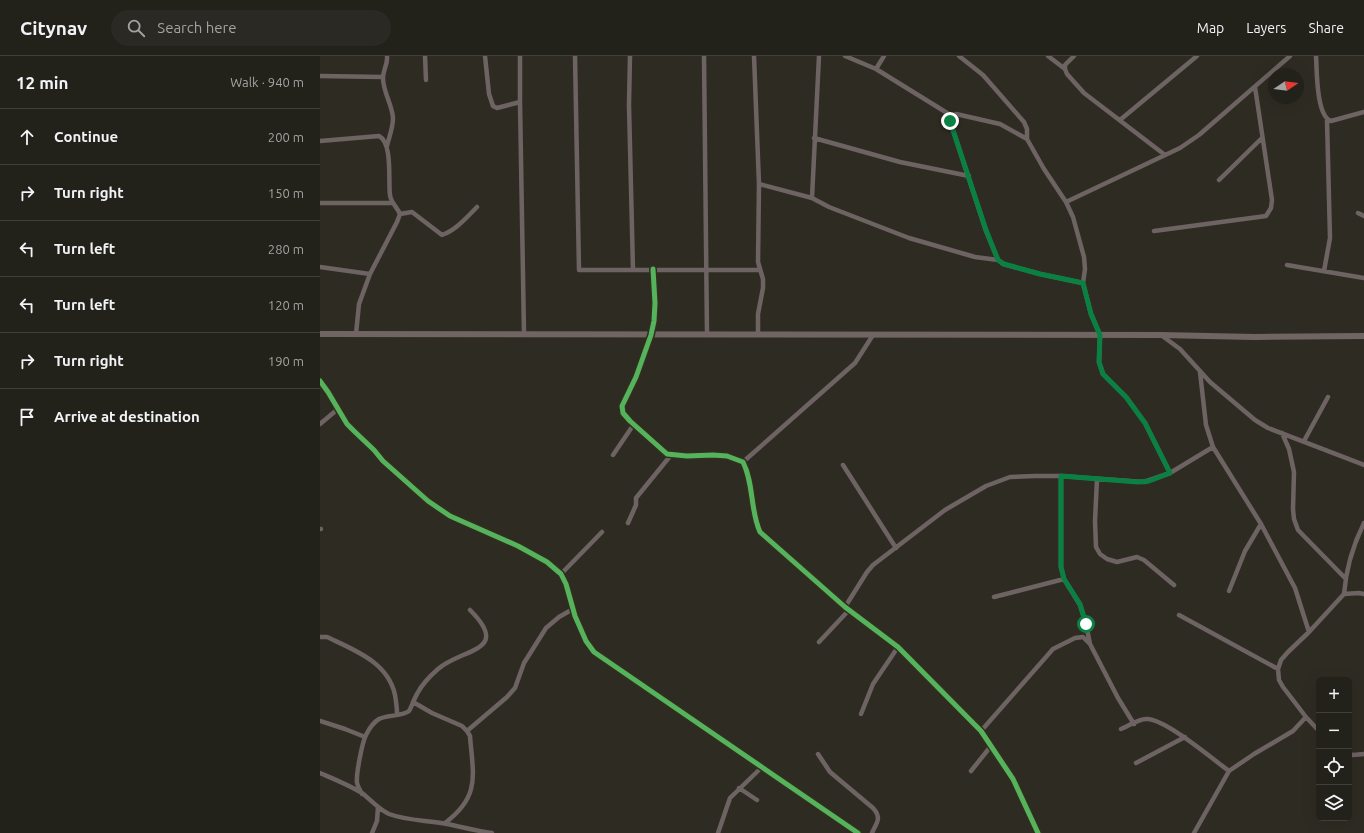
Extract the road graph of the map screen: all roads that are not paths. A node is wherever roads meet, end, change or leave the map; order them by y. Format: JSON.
{"nodes":[{"id":1,"x":387,"y":56,"type":"edge"},
{"id":2,"x":425,"y":56,"type":"edge"},
{"id":3,"x":485,"y":56,"type":"edge"},
{"id":4,"x":520,"y":56,"type":"edge"},
{"id":5,"x":575,"y":56,"type":"edge"},
{"id":6,"x":630,"y":56,"type":"edge"},
{"id":7,"x":704,"y":56,"type":"edge"},
{"id":8,"x":754,"y":56,"type":"edge"},
{"id":9,"x":819,"y":56,"type":"edge"},
{"id":10,"x":845,"y":56,"type":"edge"},
{"id":11,"x":884,"y":56,"type":"edge"},
{"id":12,"x":959,"y":56,"type":"edge"},
{"id":13,"x":1048,"y":56,"type":"edge"},
{"id":14,"x":1074,"y":56,"type":"edge"},
{"id":15,"x":1197,"y":56,"type":"edge"},
{"id":16,"x":1290,"y":56,"type":"edge"},
{"id":17,"x":1316,"y":56,"type":"edge"},
{"id":18,"x":876,"y":69,"type":"junction"},
{"id":19,"x":1065,"y":69,"type":"junction"},
{"id":20,"x":320,"y":76,"type":"edge"},
{"id":21,"x":383,"y":77,"type":"junction"},
{"id":22,"x":426,"y":80,"type":"dead end"},
{"id":23,"x":1255,"y":87,"type":"junction"},
{"id":24,"x":520,"y":102,"type":"junction"},
{"id":25,"x":1364,"y":112,"type":"edge"},
{"id":26,"x":952,"y":116,"type":"junction"},
{"id":27,"x":1120,"y":120,"type":"junction"},
{"id":28,"x":1328,"y":120,"type":"junction"},
{"id":29,"x":814,"y":138,"type":"junction"},
{"id":30,"x":1262,"y":138,"type":"junction"},
{"id":31,"x":1027,"y":139,"type":"junction"},
{"id":32,"x":320,"y":141,"type":"edge"},
{"id":33,"x":387,"y":146,"type":"junction"},
{"id":34,"x":1166,"y":155,"type":"junction"},
{"id":35,"x":969,"y":176,"type":"junction"},
{"id":36,"x":1219,"y":180,"type":"dead end"},
{"id":37,"x":759,"y":184,"type":"junction"},
{"id":38,"x":812,"y":198,"type":"junction"},
{"id":39,"x":1066,"y":202,"type":"junction"},
{"id":40,"x":320,"y":203,"type":"edge"},
{"id":41,"x":392,"y":203,"type":"junction"},
{"id":42,"x":477,"y":208,"type":"dead end"},
{"id":43,"x":1358,"y":213,"type":"dead end"},
{"id":44,"x":400,"y":214,"type":"junction"},
{"id":45,"x":1364,"y":216,"type":"edge"},
{"id":46,"x":1154,"y":231,"type":"dead end"},
{"id":47,"x":998,"y":260,"type":"junction"},
{"id":48,"x":1287,"y":265,"type":"dead end"},
{"id":49,"x":320,"y":267,"type":"edge"},
{"id":50,"x":653,"y":269,"type":"junction"},
{"id":51,"x":633,"y":270,"type":"junction"},
{"id":52,"x":706,"y":270,"type":"junction"},
{"id":53,"x":760,"y":270,"type":"junction"},
{"id":54,"x":1324,"y":271,"type":"junction"},
{"id":55,"x":370,"y":274,"type":"junction"},
{"id":56,"x":1364,"y":278,"type":"edge"},
{"id":57,"x":1083,"y":283,"type":"junction"},
{"id":58,"x":320,"y":334,"type":"edge"},
{"id":59,"x":356,"y":334,"type":"junction"},
{"id":60,"x":524,"y":334,"type":"junction"},
{"id":61,"x":758,"y":334,"type":"junction"},
{"id":62,"x":651,"y":335,"type":"junction"},
{"id":63,"x":707,"y":335,"type":"junction"},
{"id":64,"x":873,"y":335,"type":"junction"},
{"id":65,"x":1100,"y":335,"type":"junction"},
{"id":66,"x":1161,"y":335,"type":"junction"},
{"id":67,"x":1364,"y":336,"type":"edge"},
{"id":68,"x":1200,"y":372,"type":"junction"},
{"id":69,"x":320,"y":381,"type":"edge"},
{"id":70,"x":1328,"y":397,"type":"dead end"},
{"id":71,"x":338,"y":409,"type":"junction"},
{"id":72,"x":320,"y":424,"type":"edge"},
{"id":73,"x":634,"y":424,"type":"junction"},
{"id":74,"x":1282,"y":433,"type":"junction"},
{"id":75,"x":1304,"y":441,"type":"junction"},
{"id":76,"x":1213,"y":447,"type":"junction"},
{"id":77,"x":613,"y":455,"type":"dead end"},
{"id":78,"x":671,"y":455,"type":"junction"},
{"id":79,"x":743,"y":462,"type":"junction"},
{"id":80,"x":843,"y":465,"type":"dead end"},
{"id":81,"x":1364,"y":465,"type":"edge"},
{"id":82,"x":1170,"y":473,"type":"junction"},
{"id":83,"x":1061,"y":476,"type":"junction"},
{"id":84,"x":1098,"y":479,"type":"junction"},
{"id":85,"x":628,"y":523,"type":"dead end"},
{"id":86,"x":1364,"y":523,"type":"edge"},
{"id":87,"x":1261,"y":524,"type":"junction"},
{"id":88,"x":602,"y":532,"type":"dead end"},
{"id":89,"x":896,"y":548,"type":"junction"},
{"id":90,"x":561,"y":574,"type":"junction"},
{"id":91,"x":1345,"y":578,"type":"junction"},
{"id":92,"x":1064,"y":579,"type":"junction"},
{"id":93,"x":1174,"y":585,"type":"dead end"},
{"id":94,"x":1229,"y":591,"type":"dead end"},
{"id":95,"x":1344,"y":594,"type":"junction"},
{"id":96,"x":1364,"y":594,"type":"edge"},
{"id":97,"x":994,"y":597,"type":"dead end"},
{"id":98,"x":574,"y":609,"type":"junction"},
{"id":99,"x":847,"y":609,"type":"junction"},
{"id":100,"x":470,"y":610,"type":"dead end"},
{"id":101,"x":1179,"y":615,"type":"dead end"},
{"id":102,"x":1309,"y":632,"type":"junction"},
{"id":103,"x":320,"y":637,"type":"edge"},
{"id":104,"x":819,"y":642,"type":"dead end"},
{"id":105,"x":1090,"y":644,"type":"junction"},
{"id":106,"x":898,"y":647,"type":"junction"},
{"id":107,"x":1278,"y":669,"type":"junction"},
{"id":108,"x":413,"y":702,"type":"junction"},
{"id":109,"x":398,"y":714,"type":"junction"},
{"id":110,"x":861,"y":714,"type":"dead end"},
{"id":111,"x":1306,"y":717,"type":"junction"},
{"id":112,"x":320,"y":721,"type":"edge"},
{"id":113,"x":1134,"y":724,"type":"junction"},
{"id":114,"x":1316,"y":728,"type":"edge"},
{"id":115,"x":1121,"y":729,"type":"dead end"},
{"id":116,"x":467,"y":731,"type":"junction"},
{"id":117,"x":981,"y":731,"type":"junction"},
{"id":118,"x":365,"y":736,"type":"junction"},
{"id":119,"x":1185,"y":737,"type":"junction"},
{"id":120,"x":991,"y":746,"type":"junction"},
{"id":121,"x":818,"y":754,"type":"dead end"},
{"id":122,"x":1364,"y":754,"type":"edge"},
{"id":123,"x":1352,"y":755,"type":"edge"},
{"id":124,"x":1136,"y":763,"type":"dead end"},
{"id":125,"x":762,"y":767,"type":"junction"},
{"id":126,"x":971,"y":771,"type":"dead end"},
{"id":127,"x":1229,"y":772,"type":"junction"},
{"id":128,"x":320,"y":773,"type":"edge"},
{"id":129,"x":739,"y":788,"type":"junction"},
{"id":130,"x":362,"y":794,"type":"junction"},
{"id":131,"x":757,"y":800,"type":"dead end"},
{"id":132,"x":378,"y":807,"type":"junction"},
{"id":133,"x":445,"y":823,"type":"junction"},
{"id":134,"x":372,"y":833,"type":"edge"},
{"id":135,"x":492,"y":833,"type":"edge"},
{"id":136,"x":718,"y":833,"type":"edge"},
{"id":137,"x":858,"y":833,"type":"edge"},
{"id":138,"x":872,"y":833,"type":"edge"},
{"id":139,"x":1038,"y":833,"type":"edge"},
{"id":140,"x":1194,"y":833,"type":"edge"}],
"edges":[{"from":1,"to":21,"type":"street"},
{"from":2,"to":22,"type":"street"},
{"from":3,"to":24,"type":"street"},
{"from":4,"to":24,"type":"street"},
{"from":5,"to":51,"type":"street"},
{"from":6,"to":51,"type":"street"},
{"from":7,"to":52,"type":"street"},
{"from":8,"to":37,"type":"street"},
{"from":9,"to":29,"type":"street"},
{"from":10,"to":18,"type":"street"},
{"from":11,"to":18,"type":"street"},
{"from":12,"to":31,"type":"street"},
{"from":13,"to":19,"type":"street"},
{"from":14,"to":19,"type":"street"},
{"from":15,"to":27,"type":"street"},
{"from":16,"to":23,"type":"street"},
{"from":17,"to":28,"type":"street"},
{"from":18,"to":26,"type":"street"},
{"from":19,"to":27,"type":"street"},
{"from":20,"to":21,"type":"street"},
{"from":21,"to":33,"type":"street"},
{"from":23,"to":30,"type":"street"},
{"from":23,"to":34,"type":"street"},
{"from":24,"to":60,"type":"street"},
{"from":25,"to":28,"type":"street"},
{"from":26,"to":31,"type":"street"},
{"from":26,"to":35,"type":"street"},
{"from":27,"to":34,"type":"street"},
{"from":28,"to":54,"type":"street"},
{"from":29,"to":35,"type":"street"},
{"from":29,"to":38,"type":"street"},
{"from":30,"to":36,"type":"street"},
{"from":30,"to":46,"type":"street"},
{"from":31,"to":39,"type":"street"},
{"from":32,"to":33,"type":"street"},
{"from":33,"to":41,"type":"street"},
{"from":34,"to":39,"type":"street"},
{"from":35,"to":47,"type":"street"},
{"from":37,"to":38,"type":"street"},
{"from":37,"to":53,"type":"street"},
{"from":38,"to":47,"type":"street"},
{"from":39,"to":57,"type":"street"},
{"from":40,"to":41,"type":"street"},
{"from":41,"to":44,"type":"street"},
{"from":42,"to":44,"type":"street"},
{"from":43,"to":45,"type":"street"},
{"from":44,"to":55,"type":"street"},
{"from":47,"to":57,"type":"street"},
{"from":48,"to":54,"type":"street"},
{"from":49,"to":55,"type":"street"},
{"from":50,"to":51,"type":"street"},
{"from":50,"to":52,"type":"street"},
{"from":50,"to":62,"type":"street"},
{"from":52,"to":53,"type":"street"},
{"from":52,"to":63,"type":"street"},
{"from":53,"to":61,"type":"street"},
{"from":54,"to":56,"type":"street"},
{"from":55,"to":59,"type":"street"},
{"from":57,"to":65,"type":"street"},
{"from":58,"to":59,"type":"main road"},
{"from":59,"to":60,"type":"main road"},
{"from":60,"to":62,"type":"main road"},
{"from":61,"to":63,"type":"main road"},
{"from":61,"to":64,"type":"main road"},
{"from":62,"to":63,"type":"main road"},
{"from":62,"to":73,"type":"street"},
{"from":64,"to":65,"type":"main road"},
{"from":64,"to":79,"type":"street"},
{"from":65,"to":66,"type":"main road"},
{"from":65,"to":82,"type":"street"},
{"from":66,"to":67,"type":"main road"},
{"from":66,"to":68,"type":"street"},
{"from":68,"to":74,"type":"street"},
{"from":68,"to":76,"type":"street"},
{"from":69,"to":71,"type":"street"},
{"from":70,"to":75,"type":"street"},
{"from":71,"to":72,"type":"street"},
{"from":71,"to":90,"type":"street"},
{"from":73,"to":77,"type":"street"},
{"from":73,"to":78,"type":"street"},
{"from":74,"to":75,"type":"street"},
{"from":74,"to":91,"type":"street"},
{"from":75,"to":81,"type":"street"},
{"from":76,"to":82,"type":"street"},
{"from":76,"to":87,"type":"street"},
{"from":78,"to":79,"type":"street"},
{"from":78,"to":85,"type":"street"},
{"from":79,"to":99,"type":"street"},
{"from":80,"to":89,"type":"street"},
{"from":82,"to":84,"type":"street"},
{"from":83,"to":84,"type":"street"},
{"from":83,"to":89,"type":"street"},
{"from":83,"to":92,"type":"street"},
{"from":84,"to":93,"type":"street"},
{"from":86,"to":91,"type":"street"},
{"from":87,"to":94,"type":"street"},
{"from":87,"to":102,"type":"street"},
{"from":88,"to":90,"type":"street"},
{"from":89,"to":99,"type":"street"},
{"from":90,"to":98,"type":"street"},
{"from":91,"to":95,"type":"street"},
{"from":92,"to":97,"type":"street"},
{"from":92,"to":105,"type":"street"},
{"from":95,"to":96,"type":"street"},
{"from":95,"to":102,"type":"street"},
{"from":98,"to":116,"type":"street"},
{"from":98,"to":125,"type":"street"},
{"from":99,"to":104,"type":"street"},
{"from":99,"to":106,"type":"street"},
{"from":100,"to":108,"type":"street"},
{"from":101,"to":107,"type":"street"},
{"from":102,"to":107,"type":"street"},
{"from":103,"to":109,"type":"street"},
{"from":105,"to":113,"type":"street"},
{"from":105,"to":117,"type":"street"},
{"from":106,"to":110,"type":"street"},
{"from":106,"to":117,"type":"street"},
{"from":107,"to":111,"type":"street"},
{"from":108,"to":109,"type":"street"},
{"from":108,"to":116,"type":"street"},
{"from":109,"to":118,"type":"street"},
{"from":111,"to":114,"type":"street"},
{"from":111,"to":127,"type":"street"},
{"from":112,"to":118,"type":"street"},
{"from":113,"to":115,"type":"street"},
{"from":113,"to":119,"type":"street"},
{"from":116,"to":133,"type":"street"},
{"from":117,"to":120,"type":"street"},
{"from":118,"to":130,"type":"street"},
{"from":119,"to":124,"type":"street"},
{"from":119,"to":127,"type":"street"},
{"from":120,"to":126,"type":"street"},
{"from":120,"to":139,"type":"street"},
{"from":121,"to":138,"type":"street"},
{"from":122,"to":123,"type":"street"},
{"from":125,"to":129,"type":"street"},
{"from":125,"to":137,"type":"street"},
{"from":127,"to":140,"type":"street"},
{"from":128,"to":130,"type":"street"},
{"from":129,"to":131,"type":"street"},
{"from":129,"to":136,"type":"street"},
{"from":130,"to":132,"type":"street"},
{"from":132,"to":133,"type":"street"},
{"from":132,"to":134,"type":"street"},
{"from":133,"to":135,"type":"street"}]}
